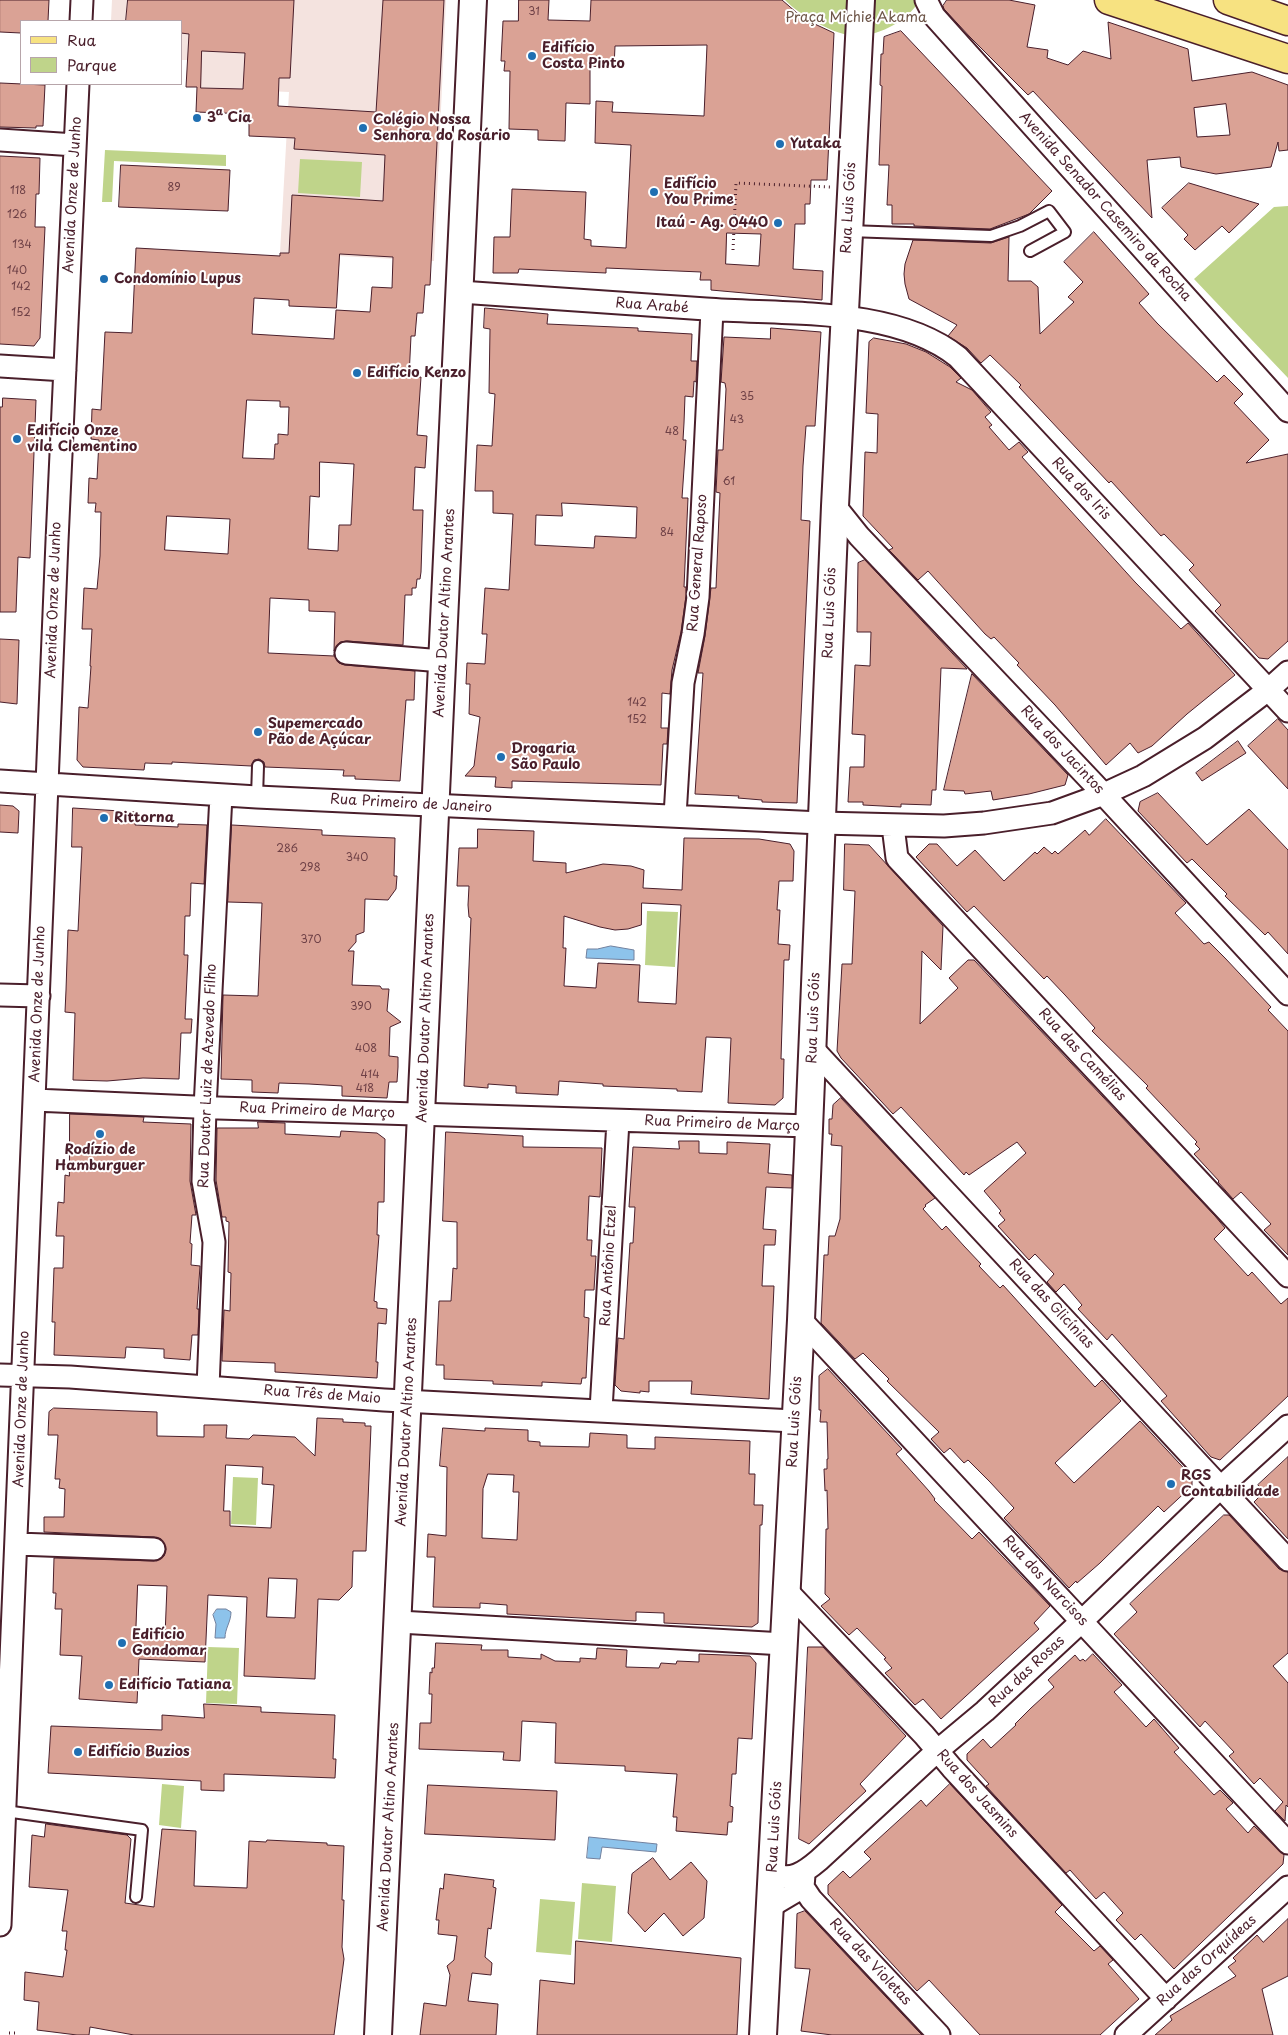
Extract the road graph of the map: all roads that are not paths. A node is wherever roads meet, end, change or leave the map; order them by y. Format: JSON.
{"nodes":[{"id":1,"x":82,"y":0,"type":"edge"},
{"id":2,"x":473,"y":0,"type":"edge"},
{"id":3,"x":860,"y":0,"type":"edge"},
{"id":4,"x":926,"y":0,"type":"edge"},
{"id":5,"x":1109,"y":0,"type":"edge"},
{"id":6,"x":1228,"y":0,"type":"edge"},
{"id":7,"x":81,"y":20,"type":"edge"},
{"id":8,"x":1288,"y":21,"type":"edge"},
{"id":9,"x":1288,"y":59,"type":"edge"},
{"id":10,"x":78,"y":85,"type":"edge"},
{"id":11,"x":0,"y":140,"type":"edge"},
{"id":12,"x":75,"y":144,"type":"junction"},
{"id":13,"x":848,"y":231,"type":"junction"},
{"id":14,"x":1030,"y":251,"type":"dead end"},
{"id":15,"x":460,"y":292,"type":"junction"},
{"id":16,"x":712,"y":310,"type":"junction"},
{"id":17,"x":844,"y":318,"type":"junction"},
{"id":18,"x":0,"y":366,"type":"edge"},
{"id":19,"x":64,"y":370,"type":"junction"},
{"id":20,"x":1288,"y":411,"type":"edge"},
{"id":21,"x":835,"y":506,"type":"junction"},
{"id":22,"x":346,"y":653,"type":"dead end"},
{"id":23,"x":442,"y":661,"type":"junction"},
{"id":24,"x":1288,"y":672,"type":"edge"},
{"id":25,"x":1268,"y":690,"type":"junction"},
{"id":26,"x":1288,"y":711,"type":"edge"},
{"id":27,"x":258,"y":766,"type":"dead end"},
{"id":28,"x":0,"y":781,"type":"edge"},
{"id":29,"x":47,"y":783,"type":"junction"},
{"id":30,"x":1104,"y":794,"type":"junction"},
{"id":31,"x":221,"y":795,"type":"junction"},
{"id":32,"x":257,"y":797,"type":"junction"},
{"id":33,"x":435,"y":805,"type":"junction"},
{"id":34,"x":675,"y":816,"type":"junction"},
{"id":35,"x":821,"y":822,"type":"junction"},
{"id":36,"x":893,"y":826,"type":"junction"},
{"id":37,"x":1288,"y":994,"type":"edge"},
{"id":38,"x":0,"y":995,"type":"edge"},
{"id":39,"x":39,"y":996,"type":"junction"},
{"id":40,"x":813,"y":1049,"type":"junction"},
{"id":41,"x":34,"y":1100,"type":"junction"},
{"id":42,"x":205,"y":1108,"type":"junction"},
{"id":43,"x":422,"y":1114,"type":"junction"},
{"id":44,"x":618,"y":1121,"type":"junction"},
{"id":45,"x":810,"y":1126,"type":"junction"},
{"id":46,"x":1288,"y":1276,"type":"edge"},
{"id":47,"x":801,"y":1320,"type":"junction"},
{"id":48,"x":0,"y":1375,"type":"edge"},
{"id":49,"x":24,"y":1375,"type":"junction"},
{"id":50,"x":208,"y":1387,"type":"junction"},
{"id":51,"x":409,"y":1401,"type":"junction"},
{"id":52,"x":601,"y":1410,"type":"junction"},
{"id":53,"x":794,"y":1421,"type":"junction"},
{"id":54,"x":1288,"y":1426,"type":"edge"},
{"id":55,"x":1220,"y":1487,"type":"junction"},
{"id":56,"x":17,"y":1544,"type":"junction"},
{"id":57,"x":154,"y":1549,"type":"dead end"},
{"id":58,"x":1288,"y":1560,"type":"edge"},
{"id":59,"x":787,"y":1591,"type":"junction"},
{"id":60,"x":1082,"y":1621,"type":"junction"},
{"id":61,"x":399,"y":1622,"type":"junction"},
{"id":62,"x":784,"y":1644,"type":"junction"},
{"id":63,"x":937,"y":1751,"type":"junction"},
{"id":64,"x":3,"y":1806,"type":"edge"},
{"id":65,"x":1288,"y":1842,"type":"edge"},
{"id":66,"x":772,"y":1873,"type":"junction"},
{"id":67,"x":1,"y":1878,"type":"edge"},
{"id":68,"x":804,"y":1880,"type":"junction"},
{"id":69,"x":1288,"y":1887,"type":"edge"},
{"id":70,"x":136,"y":1897,"type":"dead end"},
{"id":71,"x":771,"y":1906,"type":"junction"},
{"id":72,"x":0,"y":1925,"type":"edge"},
{"id":73,"x":1166,"y":1998,"type":"junction"},
{"id":74,"x":378,"y":2035,"type":"edge"},
{"id":75,"x":763,"y":2035,"type":"edge"},
{"id":76,"x":939,"y":2035,"type":"edge"},
{"id":77,"x":1126,"y":2035,"type":"edge"}],
"edges":[{"from":1,"to":7,"type":"street"},
{"from":2,"to":15,"type":"street","name":"Avenida Doutor Altino Arantes"},
{"from":3,"to":13,"type":"street","name":"Rua Luis Góis"},
{"from":4,"to":20,"type":"street","name":"Avenida Senador Casemiro da Rocha"},
{"from":5,"to":9,"type":"main road"},
{"from":6,"to":8,"type":"main road"},
{"from":10,"to":12,"type":"street","name":"Avenida Onze de Junho"},
{"from":11,"to":12,"type":"street"},
{"from":12,"to":19,"type":"street","name":"Avenida Onze de Junho"},
{"from":13,"to":14,"type":"lane"},
{"from":13,"to":17,"type":"street","name":"Rua Luis Góis"},
{"from":15,"to":16,"type":"street","name":"Rua Arabé"},
{"from":15,"to":23,"type":"street","name":"Avenida Doutor Altino Arantes"},
{"from":16,"to":17,"type":"street","name":"Rua Arabé"},
{"from":16,"to":34,"type":"street","name":"Rua General Raposo"},
{"from":17,"to":21,"type":"street","name":"Rua Luis Góis"},
{"from":17,"to":25,"type":"street","name":"Rua dos Iris"},
{"from":18,"to":19,"type":"street"},
{"from":19,"to":29,"type":"street","name":"Avenida Onze de Junho"},
{"from":21,"to":30,"type":"street","name":"Rua dos Jacintos"},
{"from":21,"to":35,"type":"street","name":"Rua Luis Góis"},
{"from":22,"to":23,"type":"street"},
{"from":23,"to":33,"type":"street","name":"Avenida Doutor Altino Arantes"},
{"from":24,"to":25,"type":"street","name":"Rua Primeiro de Janeiro"},
{"from":25,"to":26,"type":"street","name":"Rua dos Iris"},
{"from":25,"to":30,"type":"street","name":"Rua Primeiro de Janeiro"},
{"from":27,"to":32,"type":"lane"},
{"from":28,"to":29,"type":"street","name":"Rua Primeiro de Janeiro"},
{"from":29,"to":31,"type":"street","name":"Rua Primeiro de Janeiro"},
{"from":29,"to":39,"type":"street","name":"Avenida Onze de Junho"},
{"from":30,"to":36,"type":"street","name":"Rua Primeiro de Janeiro"},
{"from":30,"to":37,"type":"street","name":"Rua dos Jacintos"},
{"from":31,"to":32,"type":"street","name":"Rua Primeiro de Janeiro"},
{"from":31,"to":42,"type":"street","name":"Rua Doutor Luiz de Azevedo Filho"},
{"from":32,"to":33,"type":"street","name":"Rua Primeiro de Janeiro"},
{"from":33,"to":34,"type":"street","name":"Rua Primeiro de Janeiro"},
{"from":33,"to":43,"type":"street","name":"Avenida Doutor Altino Arantes"},
{"from":34,"to":35,"type":"street","name":"Rua Primeiro de Janeiro"},
{"from":35,"to":36,"type":"street","name":"Rua Primeiro de Janeiro"},
{"from":35,"to":40,"type":"street","name":"Rua Luis Góis"},
{"from":36,"to":46,"type":"street","name":"Rua das Camélias"},
{"from":38,"to":39,"type":"street"},
{"from":39,"to":41,"type":"street","name":"Avenida Onze de Junho"},
{"from":40,"to":45,"type":"street","name":"Rua Luis Góis"},
{"from":40,"to":55,"type":"street","name":"Rua das Glicínias"},
{"from":41,"to":42,"type":"street","name":"Rua Primeiro de Março"},
{"from":41,"to":49,"type":"street","name":"Avenida Onze de Junho"},
{"from":42,"to":43,"type":"street","name":"Rua Primeiro de Março"},
{"from":42,"to":50,"type":"street","name":"Rua Doutor Luiz de Azevedo Filho"},
{"from":43,"to":44,"type":"street","name":"Rua Primeiro de Março"},
{"from":43,"to":51,"type":"street","name":"Avenida Doutor Altino Arantes"},
{"from":44,"to":45,"type":"street","name":"Rua Primeiro de Março"},
{"from":44,"to":52,"type":"street","name":"Rua Antônio Etzel"},
{"from":45,"to":47,"type":"street","name":"Rua Luis Góis"},
{"from":47,"to":53,"type":"street","name":"Rua Luis Góis"},
{"from":47,"to":60,"type":"street","name":"Rua dos Narcisos"},
{"from":48,"to":49,"type":"street","name":"Rua Três de Maio"},
{"from":49,"to":50,"type":"street","name":"Rua Três de Maio"},
{"from":49,"to":56,"type":"street","name":"Avenida Onze de Junho"},
{"from":50,"to":51,"type":"street","name":"Rua Três de Maio"},
{"from":51,"to":52,"type":"street","name":"Rua Três de Maio"},
{"from":51,"to":61,"type":"street","name":"Avenida Doutor Altino Arantes"},
{"from":52,"to":53,"type":"street","name":"Rua Três de Maio"},
{"from":53,"to":59,"type":"street","name":"Rua Luis Góis"},
{"from":54,"to":55,"type":"street","name":"Rua das Rosas"},
{"from":55,"to":58,"type":"street","name":"Rua das Glicínias"},
{"from":55,"to":60,"type":"street","name":"Rua das Rosas"},
{"from":56,"to":57,"type":"street"},
{"from":56,"to":64,"type":"street","name":"Avenida Onze de Junho"},
{"from":59,"to":62,"type":"street","name":"Rua Luis Góis"},
{"from":59,"to":63,"type":"street","name":"Rua dos Jasmins"},
{"from":60,"to":63,"type":"street","name":"Rua das Rosas"},
{"from":60,"to":65,"type":"street","name":"Rua dos Narcisos"},
{"from":61,"to":62,"type":"street"},
{"from":61,"to":74,"type":"street","name":"Avenida Doutor Altino Arantes"},
{"from":62,"to":66,"type":"street","name":"Rua Luis Góis"},
{"from":63,"to":68,"type":"street","name":"Rua das Rosas"},
{"from":63,"to":73,"type":"street","name":"Rua dos Jasmins"},
{"from":64,"to":67,"type":"street","name":"Avenida Onze de Junho"},
{"from":64,"to":70,"type":"lane"},
{"from":66,"to":68,"type":"street"},
{"from":66,"to":71,"type":"street","name":"Rua Luis Góis"},
{"from":67,"to":72,"type":"street","name":"Avenida Onze de Junho"},
{"from":68,"to":71,"type":"street","name":"Rua das Rosas"},
{"from":68,"to":76,"type":"street","name":"Rua das Violetas"},
{"from":69,"to":73,"type":"street","name":"Rua das Orquídeas"},
{"from":71,"to":75,"type":"street","name":"Rua Luis Góis"},
{"from":73,"to":77,"type":"street","name":"Rua das Orquídeas"}]}
